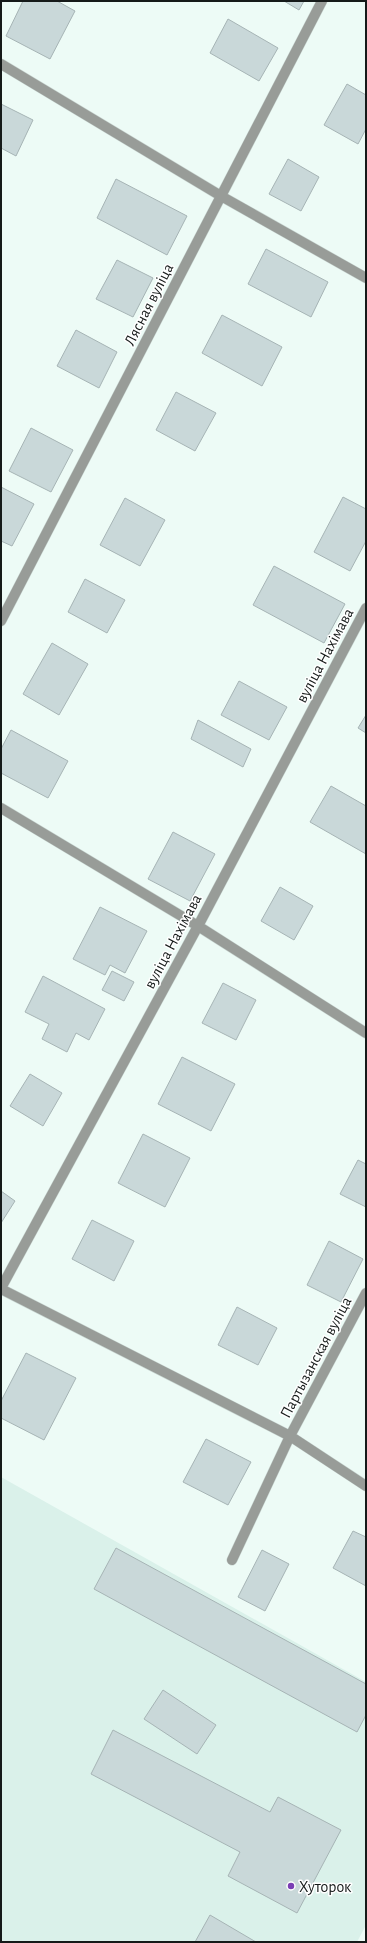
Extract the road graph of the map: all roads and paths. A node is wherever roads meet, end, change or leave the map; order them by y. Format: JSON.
{"nodes":[{"id":1,"x":322,"y":1,"type":"edge"},
{"id":2,"x":1,"y":64,"type":"edge"},
{"id":3,"x":221,"y":196,"type":"junction"},
{"id":4,"x":366,"y":278,"type":"edge"},
{"id":5,"x":366,"y":608,"type":"edge"},
{"id":6,"x":1,"y":621,"type":"edge"},
{"id":7,"x":1,"y":808,"type":"edge"},
{"id":8,"x":198,"y":926,"type":"junction"},
{"id":9,"x":366,"y":1034,"type":"edge"},
{"id":10,"x":1,"y":1288,"type":"edge"},
{"id":11,"x":366,"y":1292,"type":"edge"},
{"id":12,"x":290,"y":1436,"type":"junction"},
{"id":13,"x":366,"y":1486,"type":"edge"},
{"id":14,"x":232,"y":1560,"type":"dead end"}],
"edges":[{"from":1,"to":3,"type":"street","name":"Лясная вуліца"},
{"from":2,"to":3,"type":"street"},
{"from":3,"to":4,"type":"street"},
{"from":3,"to":6,"type":"street","name":"Лясная вуліца"},
{"from":5,"to":8,"type":"street","name":"вуліца Нахімава"},
{"from":7,"to":8,"type":"street"},
{"from":8,"to":9,"type":"street"},
{"from":8,"to":10,"type":"street","name":"вуліца Нахімава"},
{"from":10,"to":12,"type":"street"},
{"from":11,"to":12,"type":"street","name":"Партызанская вуліца"},
{"from":12,"to":13,"type":"street"},
{"from":12,"to":14,"type":"street","name":"Партызанская вуліца"}]}
